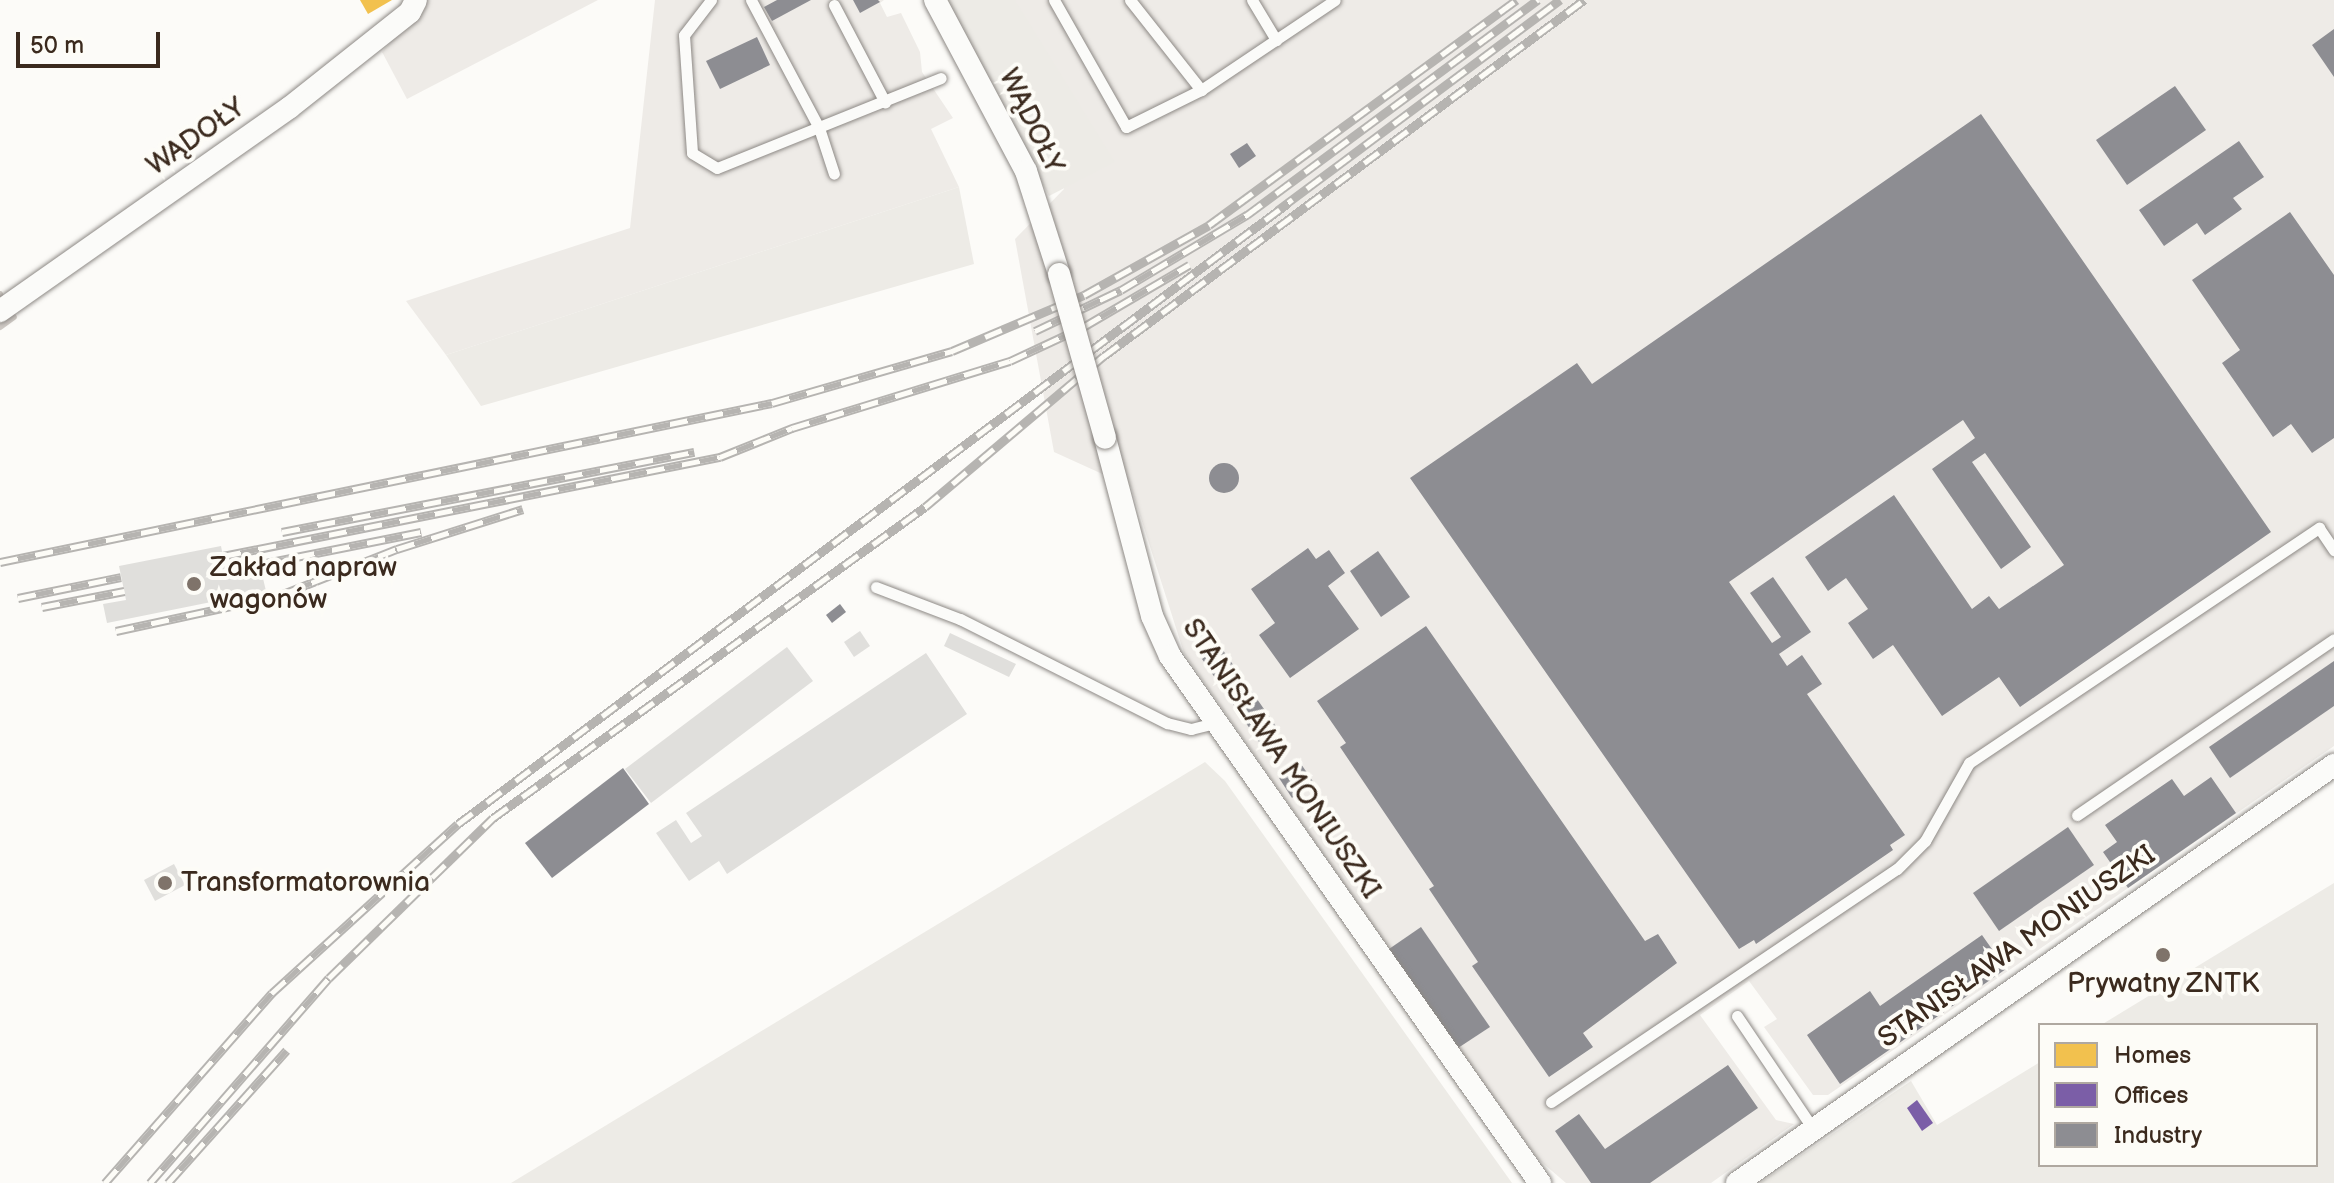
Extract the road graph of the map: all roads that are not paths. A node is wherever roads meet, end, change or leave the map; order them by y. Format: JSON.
{"nodes":[{"id":1,"x":416,"y":0,"type":"edge"},
{"id":2,"x":711,"y":0,"type":"edge"},
{"id":3,"x":751,"y":0,"type":"edge"},
{"id":4,"x":935,"y":0,"type":"edge"},
{"id":5,"x":1054,"y":0,"type":"edge"},
{"id":6,"x":1130,"y":0,"type":"edge"},
{"id":7,"x":1252,"y":0,"type":"edge"},
{"id":8,"x":1335,"y":0,"type":"edge"},
{"id":9,"x":834,"y":5,"type":"dead end"},
{"id":10,"x":1276,"y":40,"type":"junction"},
{"id":11,"x":941,"y":78,"type":"dead end"},
{"id":12,"x":1201,"y":90,"type":"junction"},
{"id":13,"x":885,"y":102,"type":"junction"},
{"id":14,"x":819,"y":128,"type":"junction"},
{"id":15,"x":834,"y":174,"type":"dead end"},
{"id":16,"x":1059,"y":274,"type":"joint"},
{"id":17,"x":0,"y":311,"type":"edge"},
{"id":18,"x":2334,"y":550,"type":"edge"},
{"id":19,"x":876,"y":587,"type":"dead end"},
{"id":20,"x":2334,"y":639,"type":"edge"},
{"id":21,"x":1215,"y":723,"type":"junction"},
{"id":22,"x":2334,"y":765,"type":"edge"},
{"id":23,"x":2077,"y":815,"type":"dead end"},
{"id":24,"x":1737,"y":1016,"type":"dead end"},
{"id":25,"x":1551,"y":1102,"type":"dead end"},
{"id":26,"x":1812,"y":1127,"type":"junction"},
{"id":27,"x":1540,"y":1183,"type":"edge"},
{"id":28,"x":1737,"y":1183,"type":"edge"}],
"edges":[{"from":1,"to":17,"type":"street","name":"WĄDOŁY"},
{"from":2,"to":14,"type":"lane"},
{"from":3,"to":14,"type":"lane"},
{"from":4,"to":16,"type":"street","name":"WĄDOŁY"},
{"from":5,"to":12,"type":"lane"},
{"from":6,"to":12,"type":"lane"},
{"from":7,"to":10,"type":"lane"},
{"from":8,"to":10,"type":"lane"},
{"from":9,"to":13,"type":"lane"},
{"from":10,"to":12,"type":"lane"},
{"from":11,"to":13,"type":"lane"},
{"from":13,"to":14,"type":"lane"},
{"from":14,"to":15,"type":"lane"},
{"from":16,"to":21,"type":"street","name":"STANISŁAWA MONIUSZKI","bridge":true},
{"from":18,"to":25,"type":"lane"},
{"from":19,"to":21,"type":"lane"},
{"from":20,"to":23,"type":"lane"},
{"from":21,"to":27,"type":"street","name":"STANISŁAWA MONIUSZKI"},
{"from":22,"to":26,"type":"street","name":"STANISŁAWA MONIUSZKI"},
{"from":24,"to":26,"type":"lane"},
{"from":26,"to":28,"type":"street","name":"STANISŁAWA MONIUSZKI"}]}
